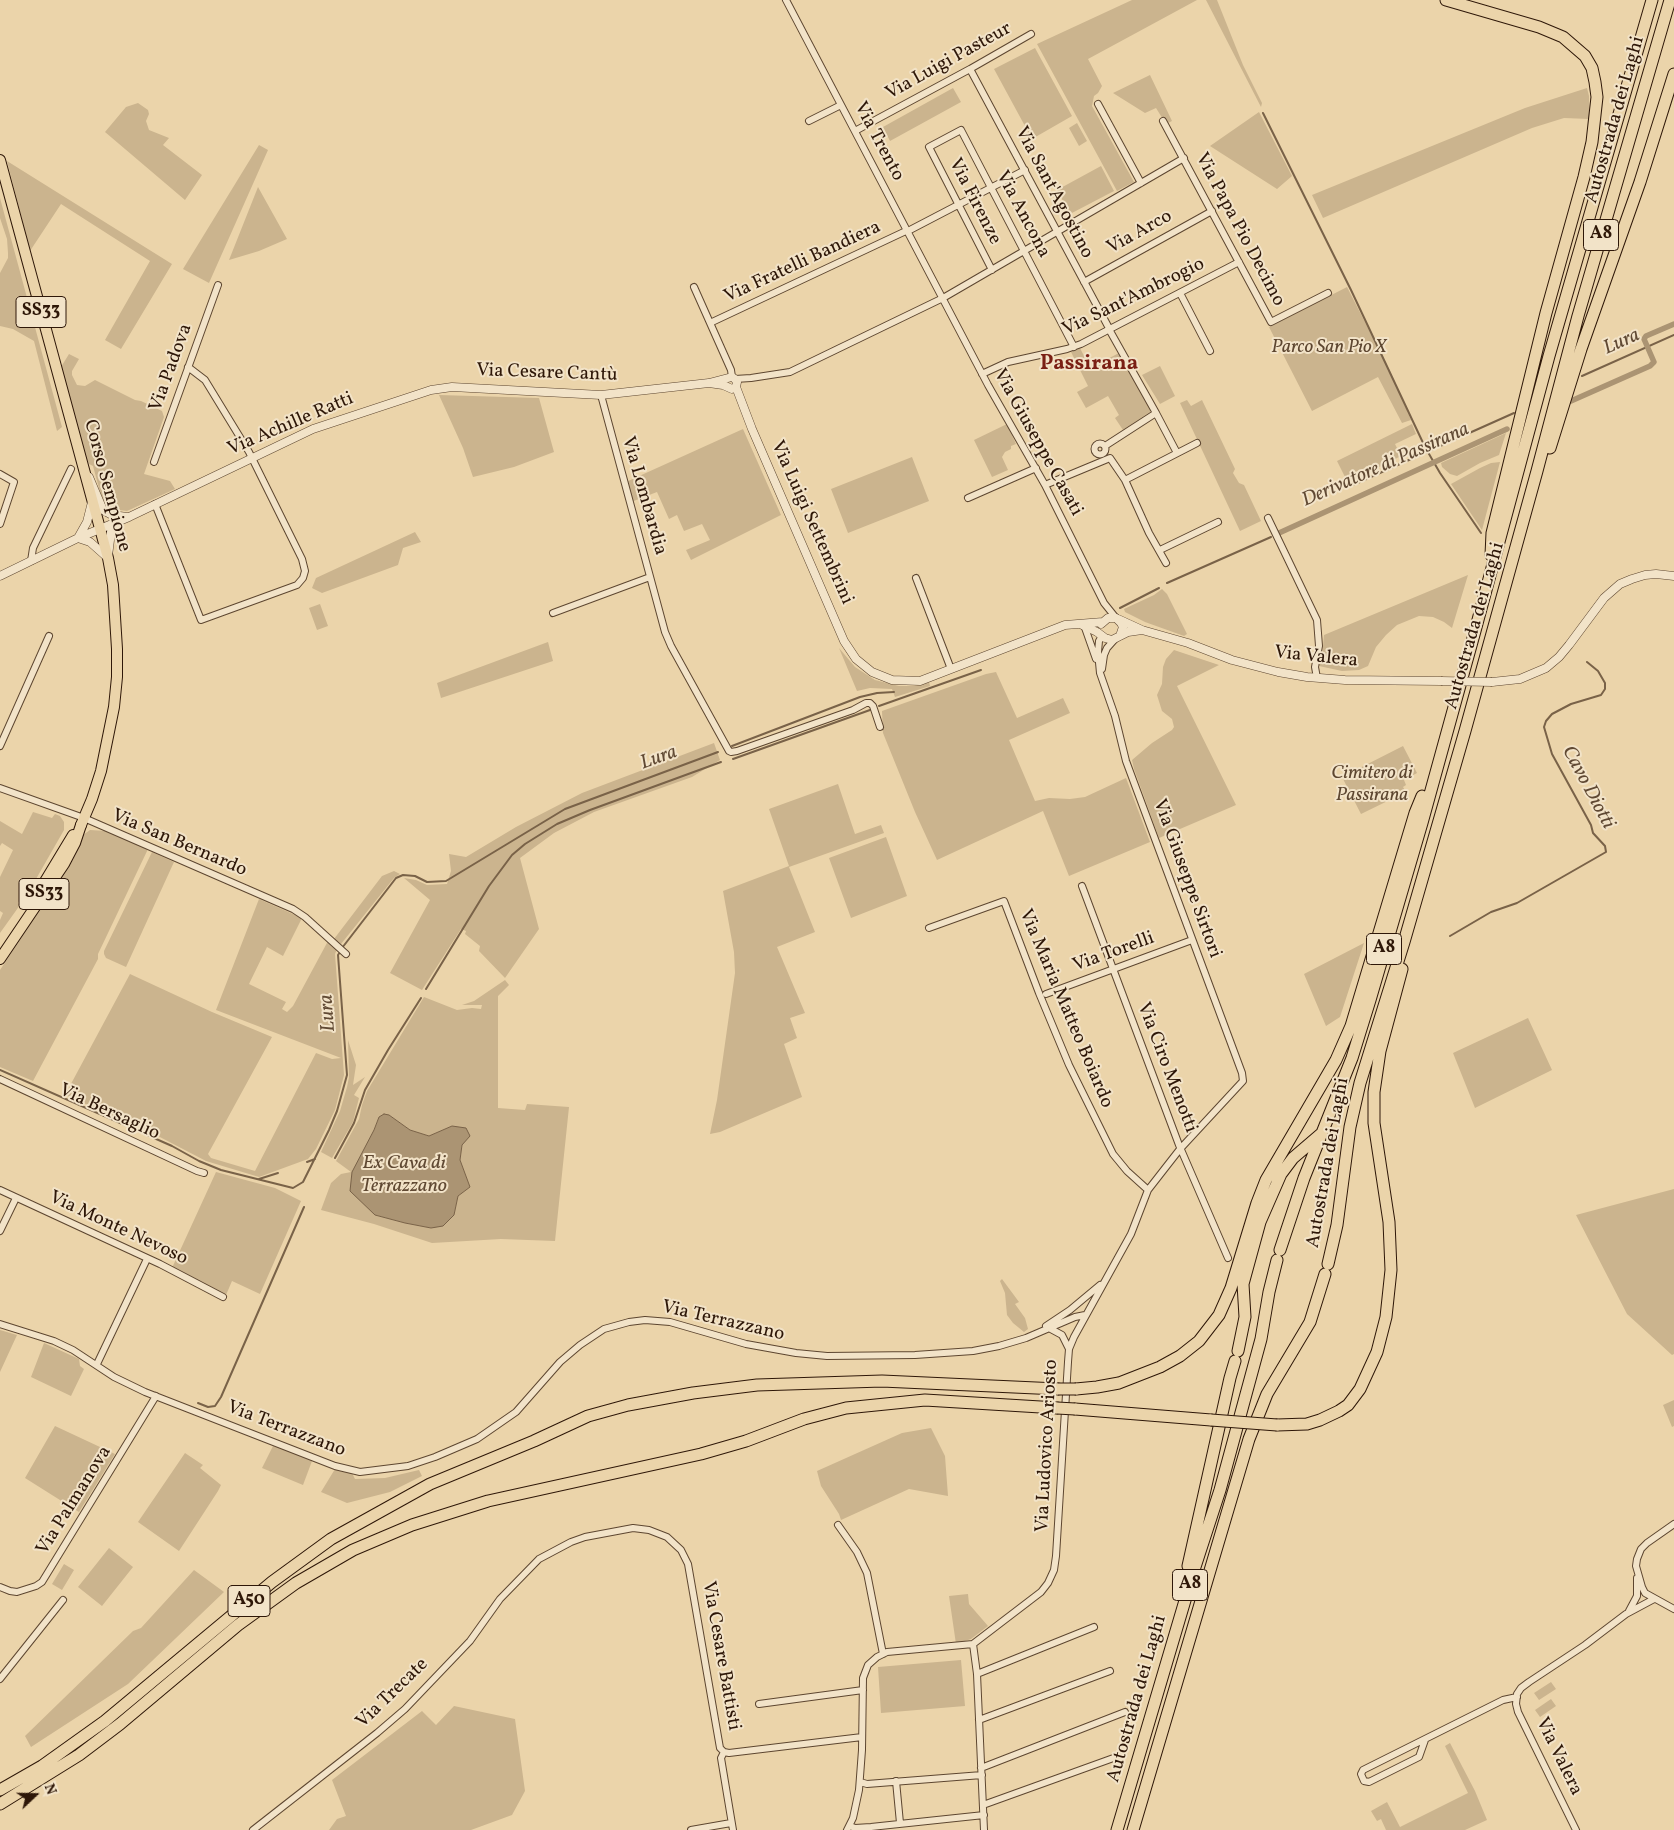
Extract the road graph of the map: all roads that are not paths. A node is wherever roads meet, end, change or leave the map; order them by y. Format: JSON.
{"nodes":[{"id":1,"x":786,"y":0,"type":"edge"},
{"id":2,"x":1446,"y":0,"type":"edge"},
{"id":3,"x":1652,"y":0,"type":"edge"},
{"id":4,"x":1672,"y":0,"type":"edge"},
{"id":5,"x":1031,"y":34,"type":"dead end"},
{"id":6,"x":970,"y":69,"type":"junction"},
{"id":7,"x":1674,"y":74,"type":"edge"},
{"id":8,"x":1674,"y":89,"type":"edge"},
{"id":9,"x":1098,"y":104,"type":"dead end"},
{"id":10,"x":841,"y":105,"type":"junction"},
{"id":11,"x":809,"y":121,"type":"dead end"},
{"id":12,"x":1164,"y":121,"type":"dead end"},
{"id":13,"x":1658,"y":128,"type":"junction"},
{"id":14,"x":855,"y":131,"type":"junction"},
{"id":15,"x":929,"y":147,"type":"joint"},
{"id":16,"x":1184,"y":158,"type":"junction"},
{"id":17,"x":0,"y":160,"type":"edge"},
{"id":18,"x":1025,"y":170,"type":"junction"},
{"id":19,"x":1141,"y":183,"type":"junction"},
{"id":20,"x":990,"y":188,"type":"junction"},
{"id":21,"x":958,"y":204,"type":"junction"},
{"id":22,"x":1212,"y":211,"type":"junction"},
{"id":23,"x":908,"y":231,"type":"junction"},
{"id":24,"x":1057,"y":231,"type":"junction"},
{"id":25,"x":1024,"y":251,"type":"junction"},
{"id":26,"x":1239,"y":262,"type":"junction"},
{"id":27,"x":992,"y":270,"type":"junction"},
{"id":28,"x":1084,"y":282,"type":"junction"},
{"id":29,"x":218,"y":285,"type":"dead end"},
{"id":30,"x":694,"y":287,"type":"dead end"},
{"id":31,"x":1180,"y":293,"type":"junction"},
{"id":32,"x":1328,"y":293,"type":"dead end"},
{"id":33,"x":943,"y":298,"type":"junction"},
{"id":34,"x":710,"y":323,"type":"junction"},
{"id":35,"x":1110,"y":330,"type":"junction"},
{"id":36,"x":1074,"y":347,"type":"junction"},
{"id":37,"x":1210,"y":351,"type":"dead end"},
{"id":38,"x":188,"y":367,"type":"junction"},
{"id":39,"x":982,"y":374,"type":"junction"},
{"id":40,"x":732,"y":383,"type":"junction"},
{"id":41,"x":443,"y":388,"type":"joint"},
{"id":42,"x":600,"y":395,"type":"junction"},
{"id":43,"x":1156,"y":413,"type":"junction"},
{"id":44,"x":1197,"y":443,"type":"dead end"},
{"id":45,"x":1102,"y":451,"type":"junction"},
{"id":46,"x":1177,"y":453,"type":"junction"},
{"id":47,"x":252,"y":457,"type":"junction"},
{"id":48,"x":1110,"y":458,"type":"junction"},
{"id":49,"x":154,"y":462,"type":"dead end"},
{"id":50,"x":1098,"y":463,"type":"junction"},
{"id":51,"x":82,"y":464,"type":"junction"},
{"id":52,"x":1036,"y":468,"type":"junction"},
{"id":53,"x":71,"y":469,"type":"dead end"},
{"id":54,"x":1537,"y":471,"type":"junction"},
{"id":55,"x":0,"y":474,"type":"edge"},
{"id":56,"x":1125,"y":480,"type":"junction"},
{"id":57,"x":1044,"y":484,"type":"junction"},
{"id":58,"x":968,"y":498,"type":"dead end"},
{"id":59,"x":92,"y":502,"type":"junction"},
{"id":60,"x":155,"y":504,"type":"junction"},
{"id":61,"x":129,"y":517,"type":"junction"},
{"id":62,"x":1268,"y":518,"type":"dead end"},
{"id":63,"x":1218,"y":522,"type":"dead end"},
{"id":64,"x":0,"y":524,"type":"edge"},
{"id":65,"x":99,"y":529,"type":"junction"},
{"id":66,"x":78,"y":538,"type":"junction"},
{"id":67,"x":1160,"y":550,"type":"junction"},
{"id":68,"x":108,"y":558,"type":"junction"},
{"id":69,"x":31,"y":561,"type":"junction"},
{"id":70,"x":1166,"y":563,"type":"dead end"},
{"id":71,"x":0,"y":576,"type":"edge"},
{"id":72,"x":1674,"y":576,"type":"edge"},
{"id":73,"x":650,"y":577,"type":"junction"},
{"id":74,"x":916,"y":578,"type":"dead end"},
{"id":75,"x":1489,"y":580,"type":"junction"},
{"id":76,"x":1104,"y":603,"type":"junction"},
{"id":77,"x":552,"y":614,"type":"dead end"},
{"id":78,"x":1117,"y":619,"type":"junction"},
{"id":79,"x":1103,"y":621,"type":"junction"},
{"id":80,"x":1081,"y":625,"type":"junction"},
{"id":81,"x":1142,"y":630,"type":"junction"},
{"id":82,"x":48,"y":636,"type":"dead end"},
{"id":83,"x":1102,"y":636,"type":"junction"},
{"id":84,"x":1118,"y":637,"type":"junction"},
{"id":85,"x":1099,"y":666,"type":"junction"},
{"id":86,"x":1315,"y":667,"type":"junction"},
{"id":87,"x":950,"y":669,"type":"junction"},
{"id":88,"x":1307,"y":676,"type":"junction"},
{"id":89,"x":1316,"y":678,"type":"junction"},
{"id":90,"x":1104,"y":683,"type":"junction"},
{"id":91,"x":880,"y":727,"type":"dead end"},
{"id":92,"x":0,"y":746,"type":"edge"},
{"id":93,"x":1437,"y":763,"type":"junction"},
{"id":94,"x":0,"y":788,"type":"edge"},
{"id":95,"x":83,"y":822,"type":"junction"},
{"id":96,"x":1082,"y":886,"type":"dead end"},
{"id":97,"x":929,"y":928,"type":"dead end"},
{"id":98,"x":1192,"y":940,"type":"junction"},
{"id":99,"x":1404,"y":942,"type":"junction"},
{"id":100,"x":0,"y":947,"type":"edge"},
{"id":101,"x":346,"y":954,"type":"dead end"},
{"id":102,"x":0,"y":958,"type":"edge"},
{"id":103,"x":1113,"y":969,"type":"junction"},
{"id":104,"x":1046,"y":994,"type":"dead end"},
{"id":105,"x":0,"y":1079,"type":"edge"},
{"id":106,"x":1241,"y":1084,"type":"joint"},
{"id":107,"x":1323,"y":1133,"type":"junction"},
{"id":108,"x":1180,"y":1148,"type":"junction"},
{"id":109,"x":204,"y":1173,"type":"dead end"},
{"id":110,"x":1148,"y":1190,"type":"junction"},
{"id":111,"x":1,"y":1192,"type":"edge"},
{"id":112,"x":16,"y":1198,"type":"junction"},
{"id":113,"x":0,"y":1231,"type":"edge"},
{"id":114,"x":147,"y":1258,"type":"junction"},
{"id":115,"x":1228,"y":1258,"type":"dead end"},
{"id":116,"x":1105,"y":1281,"type":"junction"},
{"id":117,"x":222,"y":1297,"type":"dead end"},
{"id":118,"x":1070,"y":1310,"type":"junction"},
{"id":119,"x":1085,"y":1316,"type":"junction"},
{"id":120,"x":0,"y":1324,"type":"edge"},
{"id":121,"x":1049,"y":1328,"type":"junction"},
{"id":122,"x":1036,"y":1333,"type":"junction"},
{"id":123,"x":1070,"y":1349,"type":"junction"},
{"id":124,"x":97,"y":1364,"type":"junction"},
{"id":125,"x":156,"y":1396,"type":"junction"},
{"id":126,"x":1674,"y":1524,"type":"edge"},
{"id":127,"x":838,"y":1525,"type":"dead end"},
{"id":128,"x":536,"y":1562,"type":"joint"},
{"id":129,"x":1636,"y":1566,"type":"junction"},
{"id":130,"x":0,"y":1587,"type":"edge"},
{"id":131,"x":1645,"y":1593,"type":"junction"},
{"id":132,"x":1637,"y":1596,"type":"junction"},
{"id":133,"x":1654,"y":1598,"type":"junction"},
{"id":134,"x":63,"y":1600,"type":"dead end"},
{"id":135,"x":1674,"y":1609,"type":"edge"},
{"id":136,"x":1626,"y":1614,"type":"junction"},
{"id":137,"x":1094,"y":1627,"type":"dead end"},
{"id":138,"x":1175,"y":1633,"type":"junction"},
{"id":139,"x":973,"y":1644,"type":"junction"},
{"id":140,"x":883,"y":1654,"type":"junction"},
{"id":141,"x":1110,"y":1671,"type":"dead end"},
{"id":142,"x":977,"y":1674,"type":"junction"},
{"id":143,"x":0,"y":1679,"type":"edge"},
{"id":144,"x":863,"y":1690,"type":"junction"},
{"id":145,"x":1517,"y":1696,"type":"junction"},
{"id":146,"x":759,"y":1704,"type":"dead end"},
{"id":147,"x":1125,"y":1712,"type":"dead end"},
{"id":148,"x":979,"y":1720,"type":"junction"},
{"id":149,"x":862,"y":1737,"type":"junction"},
{"id":150,"x":1425,"y":1740,"type":"junction"},
{"id":151,"x":1414,"y":1745,"type":"junction"},
{"id":152,"x":724,"y":1752,"type":"junction"},
{"id":153,"x":1421,"y":1755,"type":"junction"},
{"id":154,"x":1119,"y":1756,"type":"dead end"},
{"id":155,"x":982,"y":1771,"type":"junction"},
{"id":156,"x":896,"y":1781,"type":"junction"},
{"id":157,"x":860,"y":1782,"type":"junction"},
{"id":158,"x":0,"y":1790,"type":"edge"},
{"id":159,"x":0,"y":1804,"type":"edge"},
{"id":160,"x":983,"y":1805,"type":"junction"},
{"id":161,"x":984,"y":1815,"type":"junction"},
{"id":162,"x":731,"y":1822,"type":"junction"},
{"id":163,"x":899,"y":1826,"type":"edge"},
{"id":164,"x":848,"y":1828,"type":"edge"},
{"id":165,"x":254,"y":1830,"type":"edge"},
{"id":166,"x":691,"y":1830,"type":"edge"},
{"id":167,"x":732,"y":1830,"type":"edge"},
{"id":168,"x":984,"y":1830,"type":"edge"},
{"id":169,"x":1117,"y":1830,"type":"edge"},
{"id":170,"x":1133,"y":1830,"type":"edge"},
{"id":171,"x":1576,"y":1830,"type":"edge"}],
"edges":[{"from":1,"to":10,"type":"street","name":"Via Trento"},
{"from":2,"to":75,"type":"highway"},
{"from":3,"to":75,"type":"highway","name":"Autostrada dei Laghi","number":"A8"},
{"from":4,"to":54,"type":"highway","name":"Autostrada dei Laghi","number":"A8"},
{"from":5,"to":6,"type":"street","name":"Via Luigi Pasteur"},
{"from":6,"to":14,"type":"street","name":"Via Luigi Pasteur"},
{"from":6,"to":18,"type":"street","name":"Via Sant'Agostino"},
{"from":7,"to":13,"type":"highway"},
{"from":8,"to":13,"type":"highway"},
{"from":9,"to":19,"type":"street"},
{"from":10,"to":11,"type":"street"},
{"from":10,"to":14,"type":"street","name":"Via Trento"},
{"from":12,"to":16,"type":"street","name":"Via Papa Pio Decimo"},
{"from":13,"to":54,"type":"highway"},
{"from":14,"to":23,"type":"street","name":"Via Trento"},
{"from":15,"to":20,"type":"street","name":"Via Ancona"},
{"from":15,"to":21,"type":"street","name":"Via Firenze"},
{"from":16,"to":19,"type":"street","name":"Via Cesare Cantù"},
{"from":16,"to":22,"type":"street","name":"Via Papa Pio Decimo"},
{"from":17,"to":51,"type":"main road","name":"Corso Sempione","number":"SS33"},
{"from":18,"to":20,"type":"street","name":"Via Fratelli Bandiera"},
{"from":18,"to":24,"type":"street","name":"Via Sant'Agostino"},
{"from":19,"to":24,"type":"street","name":"Via Cesare Cantù"},
{"from":20,"to":21,"type":"street","name":"Via Fratelli Bandiera"},
{"from":20,"to":25,"type":"street","name":"Via Ancona"},
{"from":21,"to":23,"type":"street","name":"Via Fratelli Bandiera"},
{"from":21,"to":27,"type":"street","name":"Via Firenze"},
{"from":22,"to":26,"type":"street","name":"Via Papa Pio Decimo"},
{"from":22,"to":28,"type":"street","name":"Via Arco"},
{"from":23,"to":33,"type":"street","name":"Via Trento"},
{"from":23,"to":34,"type":"street","name":"Via Fratelli Bandiera"},
{"from":24,"to":25,"type":"street","name":"Via Cesare Cantù"},
{"from":24,"to":28,"type":"street","name":"Via Sant'Agostino"},
{"from":25,"to":27,"type":"street","name":"Via Cesare Cantù"},
{"from":25,"to":36,"type":"street","name":"Via Ancona"},
{"from":26,"to":31,"type":"street","name":"Via Sant'Ambrogio"},
{"from":26,"to":32,"type":"street","name":"Via Papa Pio Decimo"},
{"from":27,"to":33,"type":"street","name":"Via Cesare Cantù"},
{"from":28,"to":35,"type":"street","name":"Via Sant'Agostino"},
{"from":29,"to":38,"type":"street","name":"Via Padova"},
{"from":30,"to":34,"type":"street"},
{"from":31,"to":35,"type":"street","name":"Via Sant'Ambrogio"},
{"from":31,"to":37,"type":"street"},
{"from":33,"to":39,"type":"street","name":"Via Giuseppe Casati"},
{"from":33,"to":40,"type":"street","name":"Via Cesare Cantù"},
{"from":34,"to":40,"type":"street"},
{"from":35,"to":36,"type":"street","name":"Via Sant'Ambrogio"},
{"from":35,"to":43,"type":"street","name":"Via Sant'Agostino"},
{"from":36,"to":39,"type":"street","name":"Via Sant'Ambrogio"},
{"from":38,"to":47,"type":"street"},
{"from":38,"to":49,"type":"street","name":"Via Padova"},
{"from":39,"to":52,"type":"street","name":"Via Giuseppe Casati"},
{"from":40,"to":42,"type":"street","name":"Via Cesare Cantù"},
{"from":40,"to":87,"type":"street","name":"Via Luigi Settembrini"},
{"from":41,"to":42,"type":"street","name":"Via Cesare Cantù"},
{"from":41,"to":47,"type":"street","name":"Via Achille Ratti"},
{"from":42,"to":73,"type":"street","name":"Via Lombardia"},
{"from":43,"to":45,"type":"street"},
{"from":43,"to":46,"type":"street","name":"Via Sant'Agostino"},
{"from":44,"to":46,"type":"street"},
{"from":45,"to":48,"type":"street"},
{"from":45,"to":50,"type":"street"},
{"from":46,"to":56,"type":"street"},
{"from":47,"to":60,"type":"street","name":"Via Achille Ratti"},
{"from":47,"to":60,"type":"street"},
{"from":48,"to":50,"type":"street"},
{"from":48,"to":56,"type":"street"},
{"from":50,"to":57,"type":"street"},
{"from":51,"to":59,"type":"main road","name":"Corso Sempione","number":"SS33"},
{"from":51,"to":61,"type":"street"},
{"from":52,"to":57,"type":"street","name":"Via Giuseppe Casati"},
{"from":52,"to":58,"type":"street"},
{"from":53,"to":69,"type":"street"},
{"from":54,"to":99,"type":"highway","name":"Autostrada dei Laghi","number":"A8"},
{"from":55,"to":64,"type":"street"},
{"from":56,"to":67,"type":"street"},
{"from":57,"to":76,"type":"street","name":"Via Giuseppe Casati"},
{"from":59,"to":65,"type":"main road","name":"Corso Sempione","number":"SS33"},
{"from":59,"to":66,"type":"street"},
{"from":60,"to":61,"type":"street","name":"Via Achille Ratti"},
{"from":61,"to":65,"type":"street","name":"Via Achille Ratti"},
{"from":61,"to":68,"type":"street"},
{"from":62,"to":86,"type":"street"},
{"from":63,"to":67,"type":"street"},
{"from":65,"to":66,"type":"street","name":"Via Achille Ratti"},
{"from":65,"to":68,"type":"main road","name":"Corso Sempione","number":"SS33"},
{"from":66,"to":68,"type":"street"},
{"from":66,"to":69,"type":"street","name":"Via Achille Ratti"},
{"from":67,"to":70,"type":"street"},
{"from":68,"to":95,"type":"main road","name":"Corso Sempione","number":"SS33"},
{"from":69,"to":71,"type":"street","name":"Via Achille Ratti"},
{"from":72,"to":89,"type":"street","name":"Via Valera","bridge":true},
{"from":73,"to":77,"type":"street"},
{"from":73,"to":91,"type":"street","name":"Via Lombardia"},
{"from":74,"to":87,"type":"street"},
{"from":75,"to":93,"type":"highway","name":"Autostrada dei Laghi","number":"A8"},
{"from":76,"to":78,"type":"street","name":"Via Giuseppe Casati"},
{"from":76,"to":79,"type":"street"},
{"from":78,"to":79,"type":"street"},
{"from":78,"to":81,"type":"street","name":"Via Valera"},
{"from":78,"to":84,"type":"street"},
{"from":79,"to":80,"type":"street","name":"Via Luigi Settembrini"},
{"from":79,"to":83,"type":"street"},
{"from":80,"to":83,"type":"street"},
{"from":80,"to":85,"type":"street"},
{"from":80,"to":87,"type":"street","name":"Via Luigi Settembrini"},
{"from":81,"to":84,"type":"street"},
{"from":81,"to":88,"type":"street","name":"Via Valera"},
{"from":82,"to":92,"type":"street"},
{"from":83,"to":84,"type":"street"},
{"from":83,"to":85,"type":"street","name":"Via Giuseppe Sirtori"},
{"from":84,"to":90,"type":"street","name":"Via Giuseppe Sirtori"},
{"from":85,"to":90,"type":"street","name":"Via Giuseppe Sirtori"},
{"from":86,"to":88,"type":"street"},
{"from":86,"to":89,"type":"street"},
{"from":88,"to":89,"type":"street","name":"Via Valera"},
{"from":90,"to":98,"type":"street","name":"Via Giuseppe Sirtori"},
{"from":93,"to":107,"type":"highway","name":"Autostrada dei Laghi","number":"A8"},
{"from":93,"to":158,"type":"highway","number":"A50","bridge":true},
{"from":94,"to":95,"type":"street","name":"Via San Bernardo"},
{"from":95,"to":100,"type":"main road","name":"Corso Sempione","number":"SS33"},
{"from":95,"to":101,"type":"street","name":"Via San Bernardo"},
{"from":95,"to":102,"type":"main road","name":"Corso Sempione","number":"SS33"},
{"from":96,"to":103,"type":"street","name":"Via Ciro Menotti"},
{"from":97,"to":110,"type":"street","name":"Via Maria Matteo Boiardo"},
{"from":98,"to":103,"type":"street","name":"Via Torelli"},
{"from":98,"to":106,"type":"street","name":"Via Giuseppe Sirtori"},
{"from":99,"to":159,"type":"highway","number":"A50","bridge":true},
{"from":99,"to":170,"type":"highway","name":"Autostrada dei Laghi","number":"A8"},
{"from":103,"to":104,"type":"street","name":"Via Torelli"},
{"from":103,"to":108,"type":"street","name":"Via Ciro Menotti"},
{"from":105,"to":109,"type":"street","name":"Via Bersaglio"},
{"from":106,"to":108,"type":"street","name":"Via Ludovico Ariosto"},
{"from":107,"to":138,"type":"highway","name":"Autostrada dei Laghi","number":"A8"},
{"from":107,"to":138,"type":"highway","number":"A8"},
{"from":108,"to":110,"type":"street","name":"Via Ludovico Ariosto"},
{"from":108,"to":115,"type":"street","name":"Via Ciro Menotti"},
{"from":110,"to":116,"type":"street","name":"Via Ludovico Ariosto"},
{"from":111,"to":112,"type":"street","name":"Via Monte Nevoso"},
{"from":112,"to":113,"type":"street"},
{"from":112,"to":114,"type":"street","name":"Via Monte Nevoso"},
{"from":114,"to":117,"type":"street","name":"Via Monte Nevoso"},
{"from":114,"to":124,"type":"street"},
{"from":116,"to":118,"type":"street","name":"Via Terrazzano"},
{"from":116,"to":119,"type":"street","name":"Via Ludovico Ariosto"},
{"from":118,"to":119,"type":"street"},
{"from":118,"to":122,"type":"street","name":"Via Terrazzano"},
{"from":119,"to":121,"type":"street","name":"Via Terrazzano"},
{"from":119,"to":123,"type":"street","name":"Via Ludovico Ariosto"},
{"from":120,"to":124,"type":"street","name":"Via Terrazzano"},
{"from":121,"to":122,"type":"street","name":"Via Terrazzano"},
{"from":121,"to":123,"type":"street"},
{"from":122,"to":125,"type":"street","name":"Via Terrazzano"},
{"from":123,"to":139,"type":"street","name":"Via Ludovico Ariosto"},
{"from":124,"to":125,"type":"street","name":"Via Terrazzano"},
{"from":125,"to":130,"type":"street","name":"Via Palmanova"},
{"from":126,"to":129,"type":"street"},
{"from":127,"to":140,"type":"street"},
{"from":128,"to":152,"type":"street","name":"Via Cesare Battisti"},
{"from":128,"to":165,"type":"street","name":"Via Trecate"},
{"from":129,"to":131,"type":"street"},
{"from":129,"to":132,"type":"street"},
{"from":131,"to":132,"type":"street"},
{"from":131,"to":133,"type":"street"},
{"from":132,"to":136,"type":"street"},
{"from":133,"to":135,"type":"street"},
{"from":133,"to":136,"type":"street"},
{"from":134,"to":143,"type":"street"},
{"from":136,"to":145,"type":"street"},
{"from":137,"to":142,"type":"street"},
{"from":138,"to":169,"type":"highway","name":"Autostrada dei Laghi","number":"A8"},
{"from":139,"to":140,"type":"street","name":"Via Ludovico Ariosto"},
{"from":139,"to":142,"type":"street"},
{"from":140,"to":144,"type":"street"},
{"from":141,"to":148,"type":"street"},
{"from":142,"to":148,"type":"street"},
{"from":144,"to":146,"type":"street"},
{"from":144,"to":149,"type":"street"},
{"from":145,"to":150,"type":"street"},
{"from":145,"to":171,"type":"street","name":"Via Valera"},
{"from":147,"to":155,"type":"street"},
{"from":148,"to":155,"type":"street"},
{"from":149,"to":152,"type":"street","name":"Via Cesare Battisti"},
{"from":149,"to":157,"type":"street"},
{"from":150,"to":151,"type":"street"},
{"from":150,"to":153,"type":"street"},
{"from":151,"to":153,"type":"street"},
{"from":151,"to":153,"type":"street"},
{"from":152,"to":162,"type":"street"},
{"from":154,"to":160,"type":"street"},
{"from":155,"to":156,"type":"street"},
{"from":155,"to":160,"type":"street"},
{"from":156,"to":157,"type":"street"},
{"from":156,"to":163,"type":"street"},
{"from":157,"to":164,"type":"street"},
{"from":160,"to":161,"type":"street"},
{"from":161,"to":163,"type":"street"},
{"from":161,"to":168,"type":"street"},
{"from":162,"to":166,"type":"street"},
{"from":162,"to":167,"type":"street"},
{"from":163,"to":164,"type":"street"}]}
